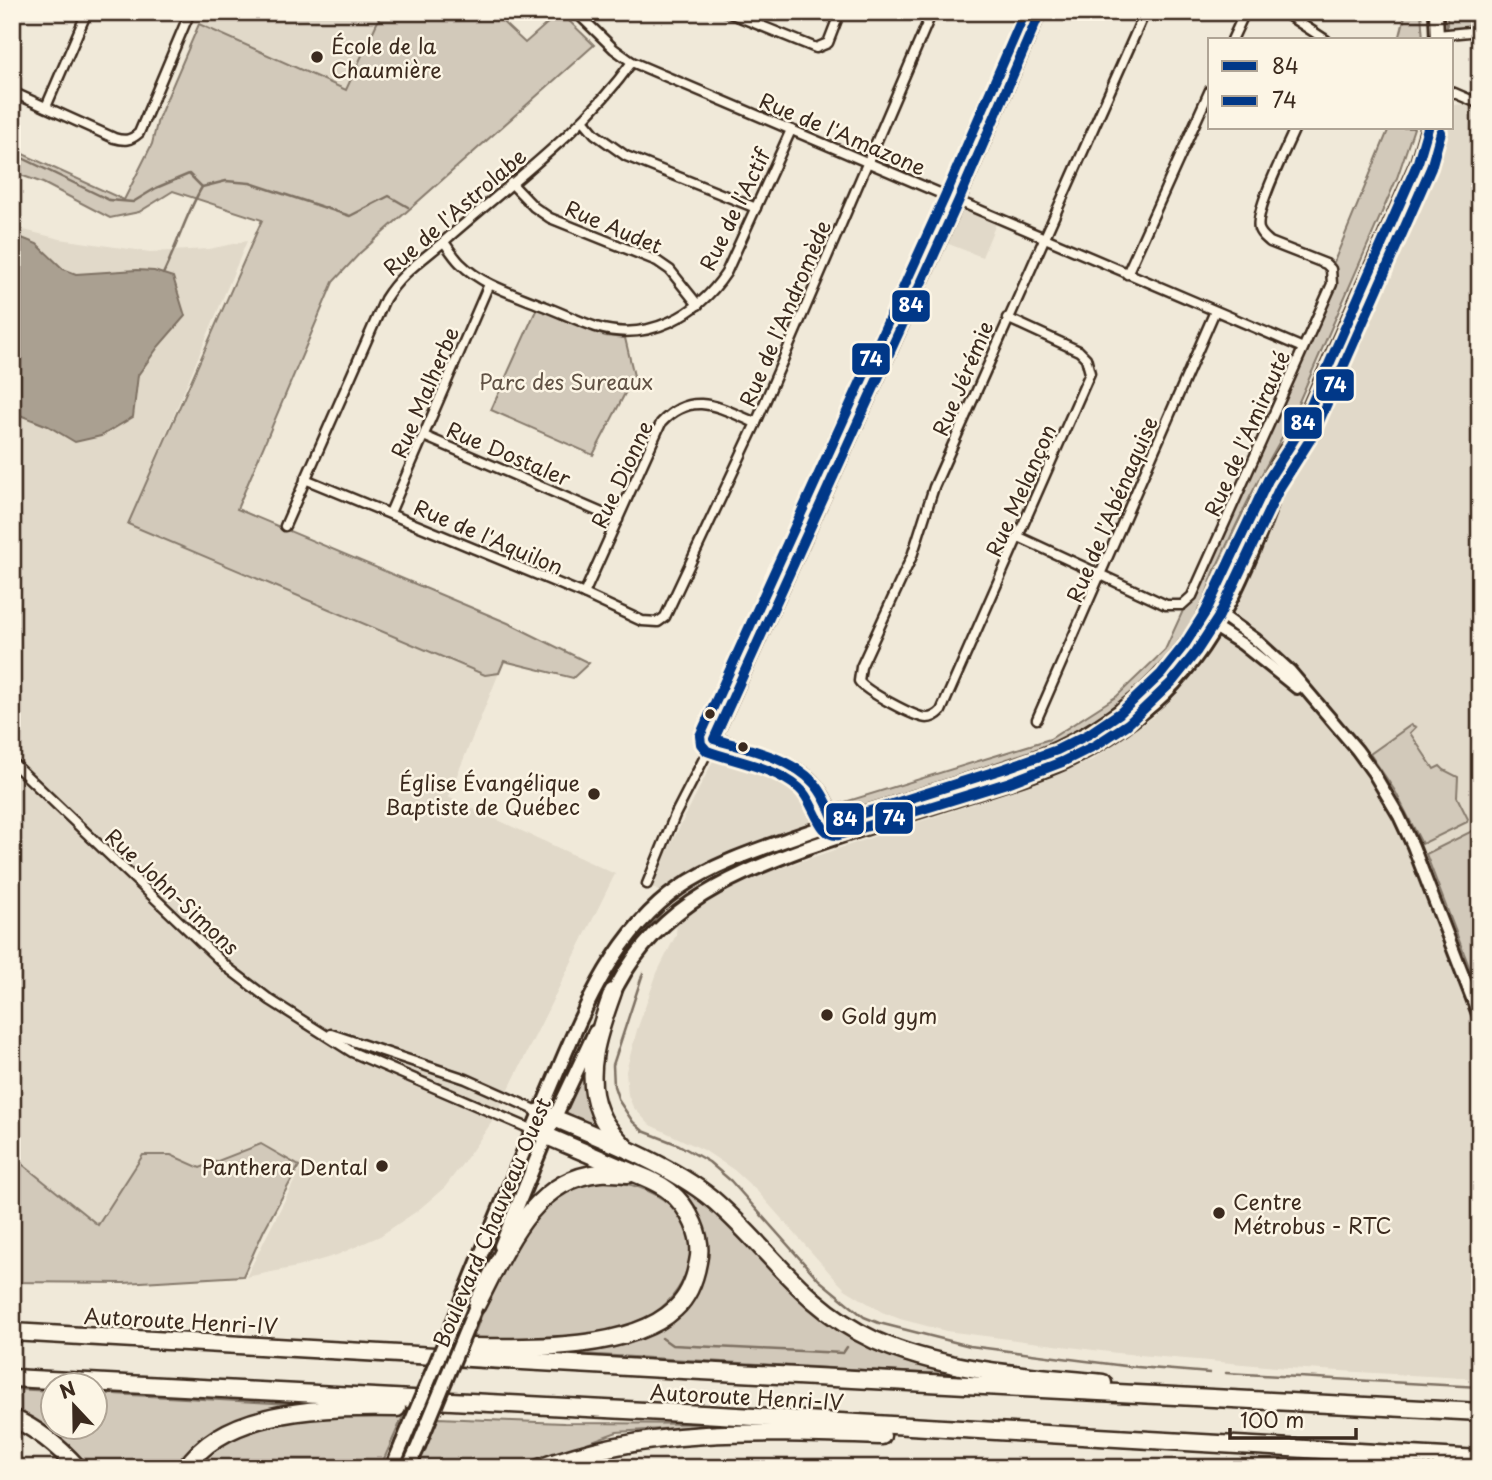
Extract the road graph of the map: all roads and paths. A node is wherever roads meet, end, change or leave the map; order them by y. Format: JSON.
{"nodes":[{"id":1,"x":87,"y":12,"type":"edge"},
{"id":2,"x":190,"y":12,"type":"edge"},
{"id":3,"x":576,"y":12,"type":"edge"},
{"id":4,"x":727,"y":12,"type":"edge"},
{"id":5,"x":840,"y":12,"type":"edge"},
{"id":6,"x":932,"y":12,"type":"edge"},
{"id":7,"x":1040,"y":12,"type":"edge"},
{"id":8,"x":1145,"y":12,"type":"edge"},
{"id":9,"x":1245,"y":12,"type":"edge"},
{"id":10,"x":1283,"y":12,"type":"edge"},
{"id":11,"x":1436,"y":12,"type":"edge"},
{"id":12,"x":1480,"y":31,"type":"edge"},
{"id":13,"x":1233,"y":38,"type":"edge"},
{"id":14,"x":1323,"y":38,"type":"edge"},
{"id":15,"x":1437,"y":38,"type":"edge"},
{"id":16,"x":632,"y":62,"type":"junction"},
{"id":17,"x":12,"y":92,"type":"edge"},
{"id":18,"x":1454,"y":93,"type":"edge"},
{"id":19,"x":1208,"y":94,"type":"edge"},
{"id":20,"x":1480,"y":104,"type":"edge"},
{"id":21,"x":46,"y":107,"type":"junction"},
{"id":22,"x":584,"y":121,"type":"junction"},
{"id":23,"x":791,"y":130,"type":"junction"},
{"id":24,"x":1294,"y":130,"type":"edge"},
{"id":25,"x":1427,"y":130,"type":"edge"},
{"id":26,"x":867,"y":162,"type":"junction"},
{"id":27,"x":511,"y":183,"type":"junction"},
{"id":28,"x":958,"y":202,"type":"junction"},
{"id":29,"x":756,"y":208,"type":"junction"},
{"id":30,"x":1043,"y":238,"type":"junction"},
{"id":31,"x":444,"y":242,"type":"junction"},
{"id":32,"x":1127,"y":274,"type":"junction"},
{"id":33,"x":489,"y":284,"type":"junction"},
{"id":34,"x":698,"y":305,"type":"junction"},
{"id":35,"x":1215,"y":311,"type":"junction"},
{"id":36,"x":1007,"y":318,"type":"junction"},
{"id":37,"x":1303,"y":348,"type":"junction"},
{"id":38,"x":755,"y":423,"type":"junction"},
{"id":39,"x":1301,"y":428,"type":"junction"},
{"id":40,"x":424,"y":436,"type":"junction"},
{"id":41,"x":305,"y":479,"type":"junction"},
{"id":42,"x":390,"y":513,"type":"junction"},
{"id":43,"x":618,"y":520,"type":"junction"},
{"id":44,"x":285,"y":526,"type":"dead end"},
{"id":45,"x":1019,"y":537,"type":"junction"},
{"id":46,"x":1102,"y":575,"type":"junction"},
{"id":47,"x":583,"y":594,"type":"junction"},
{"id":48,"x":1209,"y":606,"type":"junction"},
{"id":49,"x":1222,"y":615,"type":"junction"},
{"id":50,"x":1202,"y":619,"type":"junction"},
{"id":51,"x":658,"y":622,"type":"joint"},
{"id":52,"x":1215,"y":627,"type":"junction"},
{"id":53,"x":1325,"y":714,"type":"junction"},
{"id":54,"x":936,"y":716,"type":"joint"},
{"id":55,"x":1037,"y":719,"type":"dead end"},
{"id":56,"x":715,"y":739,"type":"junction"},
{"id":57,"x":12,"y":762,"type":"edge"},
{"id":58,"x":835,"y":822,"type":"junction"},
{"id":59,"x":840,"y":836,"type":"junction"},
{"id":60,"x":647,"y":884,"type":"dead end"},
{"id":61,"x":613,"y":992,"type":"junction"},
{"id":62,"x":1480,"y":1019,"type":"edge"},
{"id":63,"x":321,"y":1031,"type":"junction"},
{"id":64,"x":547,"y":1115,"type":"junction"},
{"id":65,"x":540,"y":1133,"type":"junction"},
{"id":66,"x":629,"y":1152,"type":"junction"},
{"id":67,"x":637,"y":1174,"type":"junction"},
{"id":68,"x":468,"y":1306,"type":"junction"},
{"id":69,"x":12,"y":1332,"type":"edge"},
{"id":70,"x":287,"y":1347,"type":"junction"},
{"id":71,"x":12,"y":1378,"type":"edge"},
{"id":72,"x":1223,"y":1397,"type":"junction"},
{"id":73,"x":1480,"y":1412,"type":"edge"},
{"id":74,"x":702,"y":1414,"type":"junction"},
{"id":75,"x":12,"y":1418,"type":"edge"},
{"id":76,"x":1207,"y":1444,"type":"junction"},
{"id":77,"x":1480,"y":1459,"type":"edge"},
{"id":78,"x":78,"y":1468,"type":"edge"},
{"id":79,"x":186,"y":1468,"type":"edge"},
{"id":80,"x":392,"y":1468,"type":"edge"},
{"id":81,"x":408,"y":1468,"type":"edge"},
{"id":82,"x":539,"y":1468,"type":"edge"}],
"edges":[{"from":1,"to":21,"type":"street"},
{"from":2,"to":21,"type":"street"},
{"from":3,"to":16,"type":"street","name":"Rue de l'Amazone"},
{"from":4,"to":5,"type":"street"},
{"from":6,"to":26,"type":"street","name":"Rue de l'Andromède"},
{"from":7,"to":28,"type":"street"},
{"from":8,"to":30,"type":"street","name":"Rue Jérémie"},
{"from":9,"to":13,"type":"street"},
{"from":10,"to":14,"type":"street"},
{"from":11,"to":15,"type":"main road"},
{"from":12,"to":15,"type":"street"},
{"from":16,"to":22,"type":"street","name":"Rue de l'Astrolabe"},
{"from":16,"to":23,"type":"street","name":"Rue de l'Amazone"},
{"from":17,"to":21,"type":"street"},
{"from":18,"to":20,"type":"street"},
{"from":19,"to":32,"type":"street"},
{"from":22,"to":27,"type":"street","name":"Rue de l'Astrolabe"},
{"from":22,"to":29,"type":"street"},
{"from":23,"to":26,"type":"street","name":"Rue de l'Amazone"},
{"from":23,"to":29,"type":"street","name":"Rue de l'Actif"},
{"from":24,"to":37,"type":"street","name":"Rue de l'Amirauté"},
{"from":25,"to":39,"type":"main road"},
{"from":26,"to":28,"type":"street","name":"Rue de l'Amazone"},
{"from":26,"to":38,"type":"street","name":"Rue de l'Andromède"},
{"from":27,"to":31,"type":"street","name":"Rue de l'Astrolabe"},
{"from":27,"to":34,"type":"street","name":"Rue Audet"},
{"from":28,"to":30,"type":"street","name":"Rue de l'Amazone"},
{"from":28,"to":56,"type":"street"},
{"from":29,"to":34,"type":"street","name":"Rue de l'Actif"},
{"from":30,"to":32,"type":"street","name":"Rue de l'Amazone"},
{"from":30,"to":36,"type":"street","name":"Rue Jérémie"},
{"from":31,"to":33,"type":"street","name":"Rue de l'Actif"},
{"from":31,"to":41,"type":"street","name":"Rue de l'Astrolabe"},
{"from":32,"to":35,"type":"street","name":"Rue de l'Amazone"},
{"from":33,"to":34,"type":"street","name":"Rue de l'Actif"},
{"from":33,"to":40,"type":"street","name":"Rue Malherbe"},
{"from":35,"to":37,"type":"street","name":"Rue de l'Amazone"},
{"from":35,"to":46,"type":"street","name":"Rue de l'Abénaquise"},
{"from":36,"to":45,"type":"street","name":"Rue Melançon"},
{"from":36,"to":54,"type":"street","name":"Rue Jérémie"},
{"from":37,"to":46,"type":"street","name":"Rue de l'Amirauté"},
{"from":38,"to":43,"type":"street","name":"Rue Dionne"},
{"from":38,"to":51,"type":"street","name":"Rue de l'Andromède"},
{"from":39,"to":48,"type":"main road"},
{"from":39,"to":49,"type":"main road","name":"Boulevard Chauveau Ouest"},
{"from":40,"to":42,"type":"street","name":"Rue Malherbe"},
{"from":40,"to":43,"type":"street","name":"Rue Dostaler"},
{"from":41,"to":42,"type":"street","name":"Rue de l'Aquilon"},
{"from":41,"to":44,"type":"street","name":"Rue de l'Astrolabe"},
{"from":42,"to":47,"type":"street","name":"Rue de l'Aquilon"},
{"from":43,"to":47,"type":"street","name":"Rue Dionne"},
{"from":45,"to":46,"type":"street"},
{"from":45,"to":54,"type":"street","name":"Rue Melançon"},
{"from":46,"to":55,"type":"street","name":"Rue de l'Abénaquise"},
{"from":47,"to":51,"type":"street","name":"Rue de l'Aquilon"},
{"from":48,"to":49,"type":"street"},
{"from":48,"to":50,"type":"main road"},
{"from":49,"to":52,"type":"main road","name":"Boulevard Chauveau Ouest"},
{"from":49,"to":53,"type":"street"},
{"from":50,"to":52,"type":"street"},
{"from":50,"to":58,"type":"main road"},
{"from":52,"to":53,"type":"street"},
{"from":52,"to":59,"type":"main road","name":"Boulevard Chauveau Ouest"},
{"from":53,"to":62,"type":"street"},
{"from":56,"to":58,"type":"street"},
{"from":56,"to":60,"type":"street"},
{"from":57,"to":63,"type":"street","name":"Rue John-Simons"},
{"from":58,"to":59,"type":"street"},
{"from":58,"to":64,"type":"main road"},
{"from":59,"to":61,"type":"main road","name":"Boulevard Chauveau Ouest"},
{"from":61,"to":64,"type":"main road","name":"Boulevard Chauveau Ouest"},
{"from":61,"to":66,"type":"highway"},
{"from":63,"to":64,"type":"street","name":"Rue John-Simons"},
{"from":63,"to":65,"type":"street","name":"Rue John-Simons"},
{"from":64,"to":65,"type":"main road","name":"Boulevard Chauveau Ouest"},
{"from":64,"to":66,"type":"highway"},
{"from":65,"to":67,"type":"highway"},
{"from":65,"to":68,"type":"main road","name":"Boulevard Chauveau Ouest"},
{"from":66,"to":72,"type":"highway"},
{"from":67,"to":68,"type":"highway"},
{"from":67,"to":70,"type":"highway"},
{"from":68,"to":80,"type":"main road","name":"Boulevard Chauveau Ouest","bridge":true},
{"from":68,"to":81,"type":"main road","name":"Boulevard Chauveau Ouest","bridge":true},
{"from":69,"to":70,"type":"highway","name":"Autoroute Henri-IV"},
{"from":70,"to":72,"type":"highway","name":"Autoroute Henri-IV"},
{"from":71,"to":74,"type":"highway","name":"Autoroute Henri-IV"},
{"from":72,"to":73,"type":"highway","name":"Autoroute Henri-IV"},
{"from":74,"to":76,"type":"highway","name":"Autoroute Henri-IV"},
{"from":74,"to":79,"type":"highway"},
{"from":75,"to":78,"type":"highway"},
{"from":76,"to":77,"type":"highway","name":"Autoroute Henri-IV"},
{"from":76,"to":82,"type":"highway"}]}
